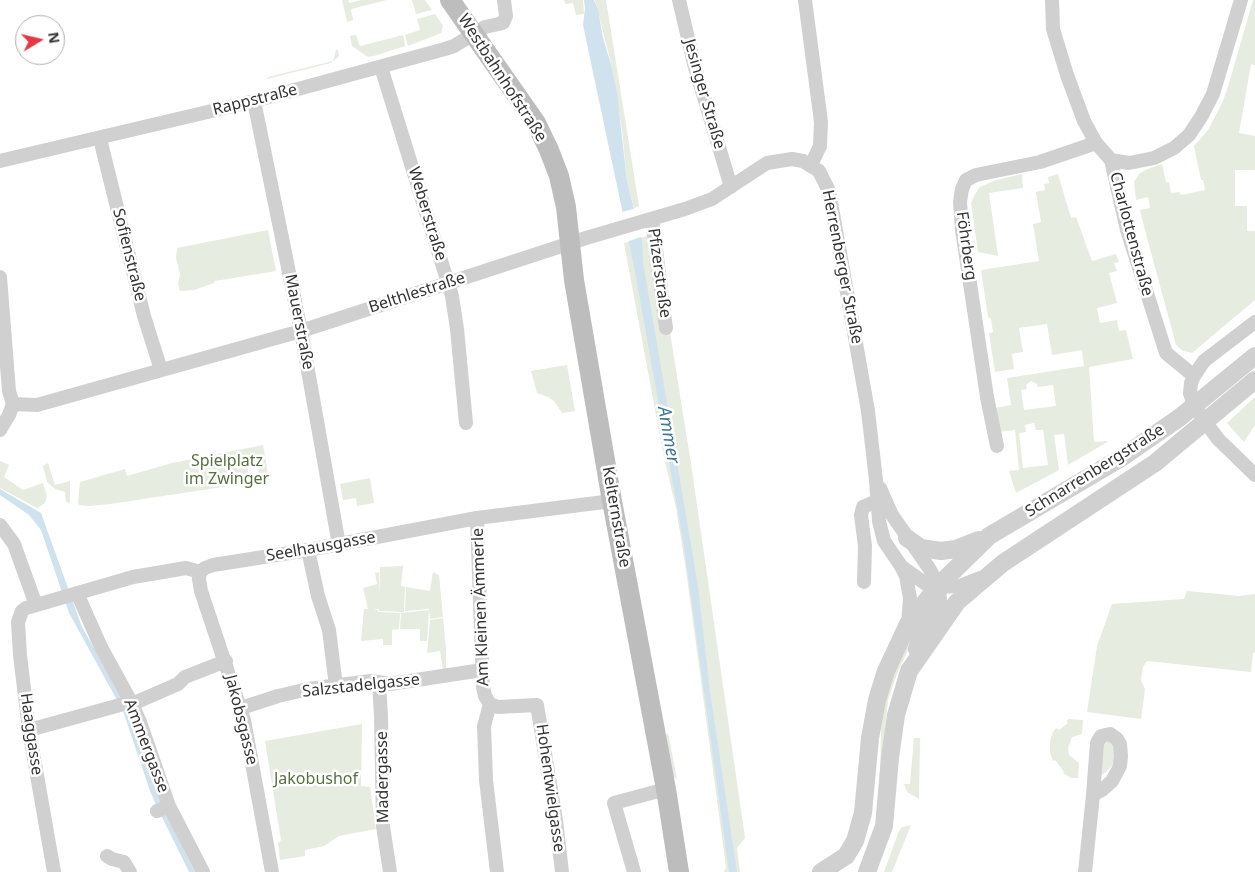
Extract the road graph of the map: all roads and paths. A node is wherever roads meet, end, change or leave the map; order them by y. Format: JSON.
{"nodes":[{"id":1,"x":450,"y":0,"type":"edge"},
{"id":2,"x":504,"y":0,"type":"edge"},
{"id":3,"x":679,"y":0,"type":"edge"},
{"id":4,"x":804,"y":0,"type":"edge"},
{"id":5,"x":1052,"y":0,"type":"edge"},
{"id":6,"x":1241,"y":0,"type":"edge"},
{"id":7,"x":475,"y":34,"type":"junction"},
{"id":8,"x":381,"y":67,"type":"junction"},
{"id":9,"x":254,"y":101,"type":"junction"},
{"id":10,"x":100,"y":139,"type":"junction"},
{"id":11,"x":1096,"y":143,"type":"junction"},
{"id":12,"x":1111,"y":160,"type":"junction"},
{"id":13,"x":0,"y":161,"type":"edge"},
{"id":14,"x":811,"y":165,"type":"junction"},
{"id":15,"x":731,"y":187,"type":"junction"},
{"id":16,"x":647,"y":220,"type":"junction"},
{"id":17,"x":570,"y":245,"type":"junction"},
{"id":18,"x":0,"y":277,"type":"edge"},
{"id":19,"x":448,"y":283,"type":"junction"},
{"id":20,"x":1255,"y":322,"type":"edge"},
{"id":21,"x":666,"y":328,"type":"dead end"},
{"id":22,"x":301,"y":331,"type":"junction"},
{"id":23,"x":1255,"y":356,"type":"edge"},
{"id":24,"x":161,"y":370,"type":"junction"},
{"id":25,"x":1194,"y":376,"type":"junction"},
{"id":26,"x":1255,"y":380,"type":"edge"},
{"id":27,"x":12,"y":404,"type":"junction"},
{"id":28,"x":466,"y":423,"type":"dead end"},
{"id":29,"x":0,"y":430,"type":"edge"},
{"id":30,"x":997,"y":446,"type":"dead end"},
{"id":31,"x":1255,"y":475,"type":"edge"},
{"id":32,"x":876,"y":480,"type":"junction"},
{"id":33,"x":612,"y":500,"type":"junction"},
{"id":34,"x":877,"y":501,"type":"junction"},
{"id":35,"x":478,"y":518,"type":"junction"},
{"id":36,"x":0,"y":525,"type":"edge"},
{"id":37,"x":989,"y":536,"type":"junction"},
{"id":38,"x":907,"y":538,"type":"junction"},
{"id":39,"x":339,"y":545,"type":"junction"},
{"id":40,"x":308,"y":550,"type":"junction"},
{"id":41,"x":901,"y":566,"type":"junction"},
{"id":42,"x":200,"y":572,"type":"junction"},
{"id":43,"x":990,"y":574,"type":"junction"},
{"id":44,"x":864,"y":582,"type":"dead end"},
{"id":45,"x":937,"y":587,"type":"junction"},
{"id":46,"x":77,"y":593,"type":"junction"},
{"id":47,"x":36,"y":605,"type":"junction"},
{"id":48,"x":908,"y":624,"type":"junction"},
{"id":49,"x":226,"y":661,"type":"junction"},
{"id":50,"x":482,"y":670,"type":"junction"},
{"id":51,"x":909,"y":671,"type":"junction"},
{"id":52,"x":379,"y":682,"type":"junction"},
{"id":53,"x":336,"y":686,"type":"junction"},
{"id":54,"x":490,"y":704,"type":"junction"},
{"id":55,"x":126,"y":705,"type":"junction"},
{"id":56,"x":241,"y":708,"type":"junction"},
{"id":57,"x":29,"y":730,"type":"junction"},
{"id":58,"x":666,"y":789,"type":"junction"},
{"id":59,"x":1093,"y":795,"type":"dead end"},
{"id":60,"x":107,"y":856,"type":"dead end"},
{"id":61,"x":197,"y":869,"type":"edge"},
{"id":62,"x":54,"y":872,"type":"edge"},
{"id":63,"x":130,"y":872,"type":"edge"},
{"id":64,"x":272,"y":872,"type":"edge"},
{"id":65,"x":390,"y":872,"type":"edge"},
{"id":66,"x":497,"y":872,"type":"edge"},
{"id":67,"x":562,"y":872,"type":"edge"},
{"id":68,"x":634,"y":872,"type":"edge"},
{"id":69,"x":679,"y":872,"type":"edge"},
{"id":70,"x":821,"y":872,"type":"edge"},
{"id":71,"x":867,"y":872,"type":"edge"},
{"id":72,"x":1085,"y":872,"type":"edge"}],
"edges":[{"from":1,"to":7,"type":"main road","name":"Westbahnhofstraße"},
{"from":2,"to":7,"type":"street","name":"Rappstraße"},
{"from":3,"to":15,"type":"street","name":"Jesinger Straße"},
{"from":4,"to":14,"type":"street"},
{"from":5,"to":11,"type":"street","name":"Charlottenstraße"},
{"from":6,"to":12,"type":"street"},
{"from":7,"to":8,"type":"street","name":"Rappstraße"},
{"from":7,"to":17,"type":"main road","name":"Westbahnhofstraße"},
{"from":8,"to":9,"type":"street","name":"Rappstraße"},
{"from":8,"to":19,"type":"street","name":"Weberstraße"},
{"from":9,"to":10,"type":"street","name":"Rappstraße"},
{"from":9,"to":22,"type":"street","name":"Mauerstraße"},
{"from":10,"to":13,"type":"street","name":"Rappstraße"},
{"from":10,"to":24,"type":"street","name":"Sofienstraße"},
{"from":11,"to":12,"type":"street","name":"Charlottenstraße"},
{"from":11,"to":30,"type":"street","name":"Föhrberg"},
{"from":12,"to":25,"type":"street","name":"Charlottenstraße"},
{"from":14,"to":15,"type":"street","name":"Belthlestraße"},
{"from":14,"to":32,"type":"street","name":"Herrenberger Straße"},
{"from":15,"to":16,"type":"street","name":"Belthlestraße"},
{"from":16,"to":17,"type":"street","name":"Belthlestraße"},
{"from":16,"to":21,"type":"street","name":"Pfizerstraße"},
{"from":17,"to":19,"type":"street","name":"Belthlestraße"},
{"from":17,"to":33,"type":"main road","name":"Kelternstraße"},
{"from":18,"to":27,"type":"street"},
{"from":19,"to":22,"type":"street","name":"Belthlestraße"},
{"from":19,"to":28,"type":"street","name":"Weberstraße"},
{"from":20,"to":25,"type":"street"},
{"from":22,"to":24,"type":"street","name":"Belthlestraße"},
{"from":22,"to":39,"type":"street","name":"Mauerstraße"},
{"from":23,"to":37,"type":"street","name":"Schnarrenbergstraße"},
{"from":24,"to":27,"type":"street","name":"Belthlestraße"},
{"from":25,"to":31,"type":"street","bridge":true},
{"from":26,"to":43,"type":"street","name":"Schnarrenbergstraße"},
{"from":27,"to":29,"type":"street"},
{"from":32,"to":34,"type":"street","name":"Herrenberger Straße"},
{"from":32,"to":38,"type":"street","name":"Herrenberger Straße"},
{"from":33,"to":35,"type":"street","name":"Seelhausgasse"},
{"from":33,"to":58,"type":"main road","name":"Kelternstraße"},
{"from":34,"to":41,"type":"street","name":"Herrenberger Straße"},
{"from":34,"to":44,"type":"street"},
{"from":35,"to":39,"type":"street","name":"Seelhausgasse"},
{"from":35,"to":50,"type":"street","name":"Am Kleinen Ämmerle"},
{"from":36,"to":47,"type":"street"},
{"from":37,"to":38,"type":"street"},
{"from":37,"to":45,"type":"street","name":"Schnarrenbergstraße"},
{"from":38,"to":45,"type":"street","name":"Herrenberger Straße"},
{"from":39,"to":40,"type":"street","name":"Seelhausgasse"},
{"from":40,"to":42,"type":"street","name":"Seelhausgasse"},
{"from":40,"to":53,"type":"street"},
{"from":41,"to":45,"type":"street","name":"Herrenberger Straße"},
{"from":41,"to":48,"type":"street","name":"Herrenberger Straße"},
{"from":42,"to":46,"type":"street","name":"Seelhausgasse"},
{"from":42,"to":49,"type":"street","name":"Jakobsgasse"},
{"from":43,"to":45,"type":"street"},
{"from":43,"to":51,"type":"street","name":"Schnarrenbergstraße"},
{"from":45,"to":48,"type":"street","name":"Herrenberger Straße"},
{"from":45,"to":51,"type":"street"},
{"from":46,"to":47,"type":"street","name":"Seelhausgasse"},
{"from":46,"to":55,"type":"street","name":"Ammergasse"},
{"from":47,"to":57,"type":"street","name":"Haaggasse"},
{"from":48,"to":70,"type":"street","name":"Herrenberger Straße"},
{"from":49,"to":55,"type":"street"},
{"from":49,"to":56,"type":"street","name":"Jakobsgasse"},
{"from":50,"to":52,"type":"street","name":"Salzstadelgasse"},
{"from":50,"to":54,"type":"street","name":"Am Kleinen Ämmerle"},
{"from":51,"to":71,"type":"street"},
{"from":52,"to":53,"type":"street","name":"Salzstadelgasse"},
{"from":52,"to":65,"type":"street","name":"Madergasse"},
{"from":53,"to":56,"type":"street","name":"Salzstadelgasse"},
{"from":54,"to":66,"type":"street","name":"Am Kleinen Ämmerle"},
{"from":54,"to":67,"type":"street","name":"Hohentwielgasse"},
{"from":55,"to":57,"type":"street"},
{"from":55,"to":61,"type":"street","name":"Ammergasse"},
{"from":56,"to":64,"type":"street","name":"Jakobsgasse"},
{"from":57,"to":62,"type":"street","name":"Haaggasse"},
{"from":58,"to":68,"type":"street"},
{"from":58,"to":69,"type":"main road","name":"Kelternstraße"},
{"from":59,"to":72,"type":"street"},
{"from":60,"to":63,"type":"street"}]}
